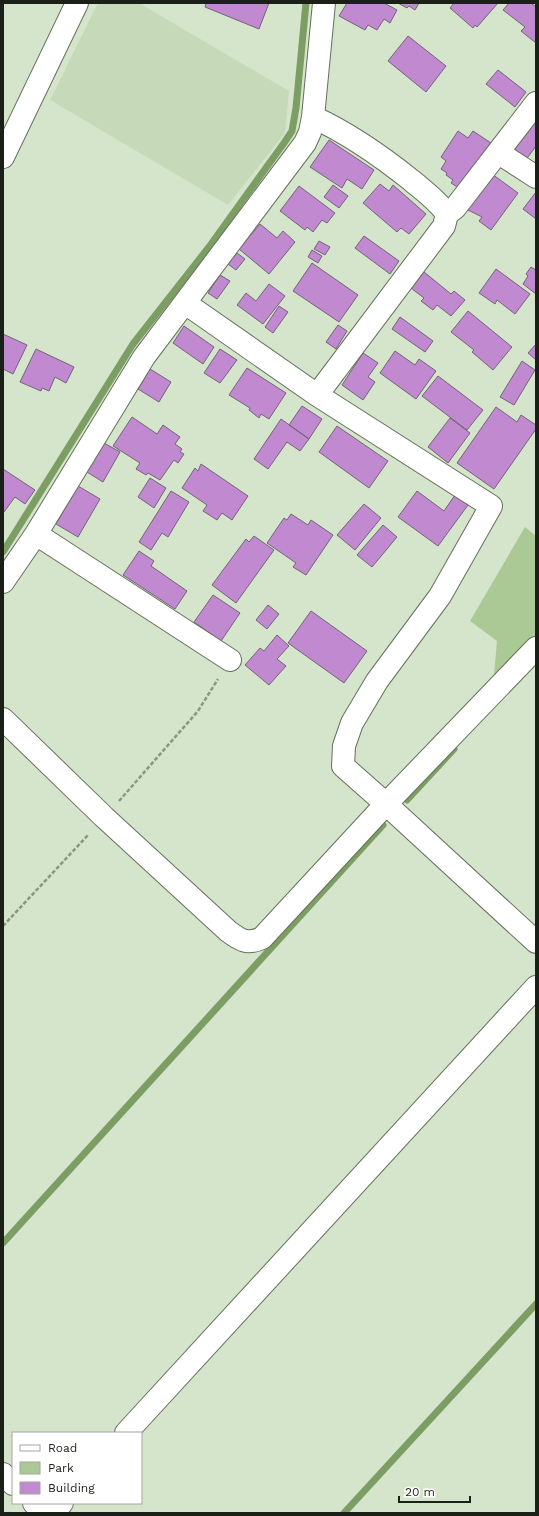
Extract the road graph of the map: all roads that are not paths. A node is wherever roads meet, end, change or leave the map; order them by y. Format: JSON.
{"nodes":[{"id":1,"x":77,"y":3,"type":"edge"},
{"id":2,"x":324,"y":3,"type":"edge"},
{"id":3,"x":536,"y":103,"type":"edge"},
{"id":4,"x":313,"y":117,"type":"junction"},
{"id":5,"x":499,"y":153,"type":"junction"},
{"id":6,"x":3,"y":157,"type":"edge"},
{"id":7,"x":536,"y":177,"type":"edge"},
{"id":8,"x":446,"y":214,"type":"junction"},
{"id":9,"x":185,"y":303,"type":"junction"},
{"id":10,"x":317,"y":396,"type":"junction"},
{"id":11,"x":36,"y":534,"type":"junction"},
{"id":12,"x":3,"y":582,"type":"edge"},
{"id":13,"x":536,"y":648,"type":"edge"},
{"id":14,"x":230,"y":660,"type":"road end"},
{"id":15,"x":3,"y":719,"type":"edge"},
{"id":16,"x":386,"y":804,"type":"junction"},
{"id":17,"x":536,"y":942,"type":"edge"},
{"id":18,"x":536,"y":988,"type":"edge"},
{"id":19,"x":127,"y":1432,"type":"edge"},
{"id":20,"x":3,"y":1474,"type":"edge"},
{"id":21,"x":12,"y":1483,"type":"edge"},
{"id":22,"x":35,"y":1504,"type":"edge"},
{"id":23,"x":61,"y":1504,"type":"edge"},
{"id":24,"x":45,"y":1513,"type":"edge"},
{"id":25,"x":53,"y":1513,"type":"edge"}],
"edges":[{"from":1,"to":6,"type":"street"},
{"from":2,"to":4,"type":"street"},
{"from":3,"to":5,"type":"street"},
{"from":4,"to":8,"type":"street"},
{"from":4,"to":9,"type":"street"},
{"from":5,"to":7,"type":"street"},
{"from":5,"to":8,"type":"street"},
{"from":8,"to":10,"type":"street"},
{"from":9,"to":10,"type":"street"},
{"from":9,"to":11,"type":"street"},
{"from":10,"to":16,"type":"street"},
{"from":11,"to":12,"type":"street"},
{"from":11,"to":14,"type":"street"},
{"from":13,"to":16,"type":"street"},
{"from":15,"to":16,"type":"street"},
{"from":16,"to":17,"type":"street"},
{"from":18,"to":19,"type":"street"},
{"from":20,"to":21,"type":"street"},
{"from":22,"to":24,"type":"street"},
{"from":23,"to":25,"type":"street"}]}
